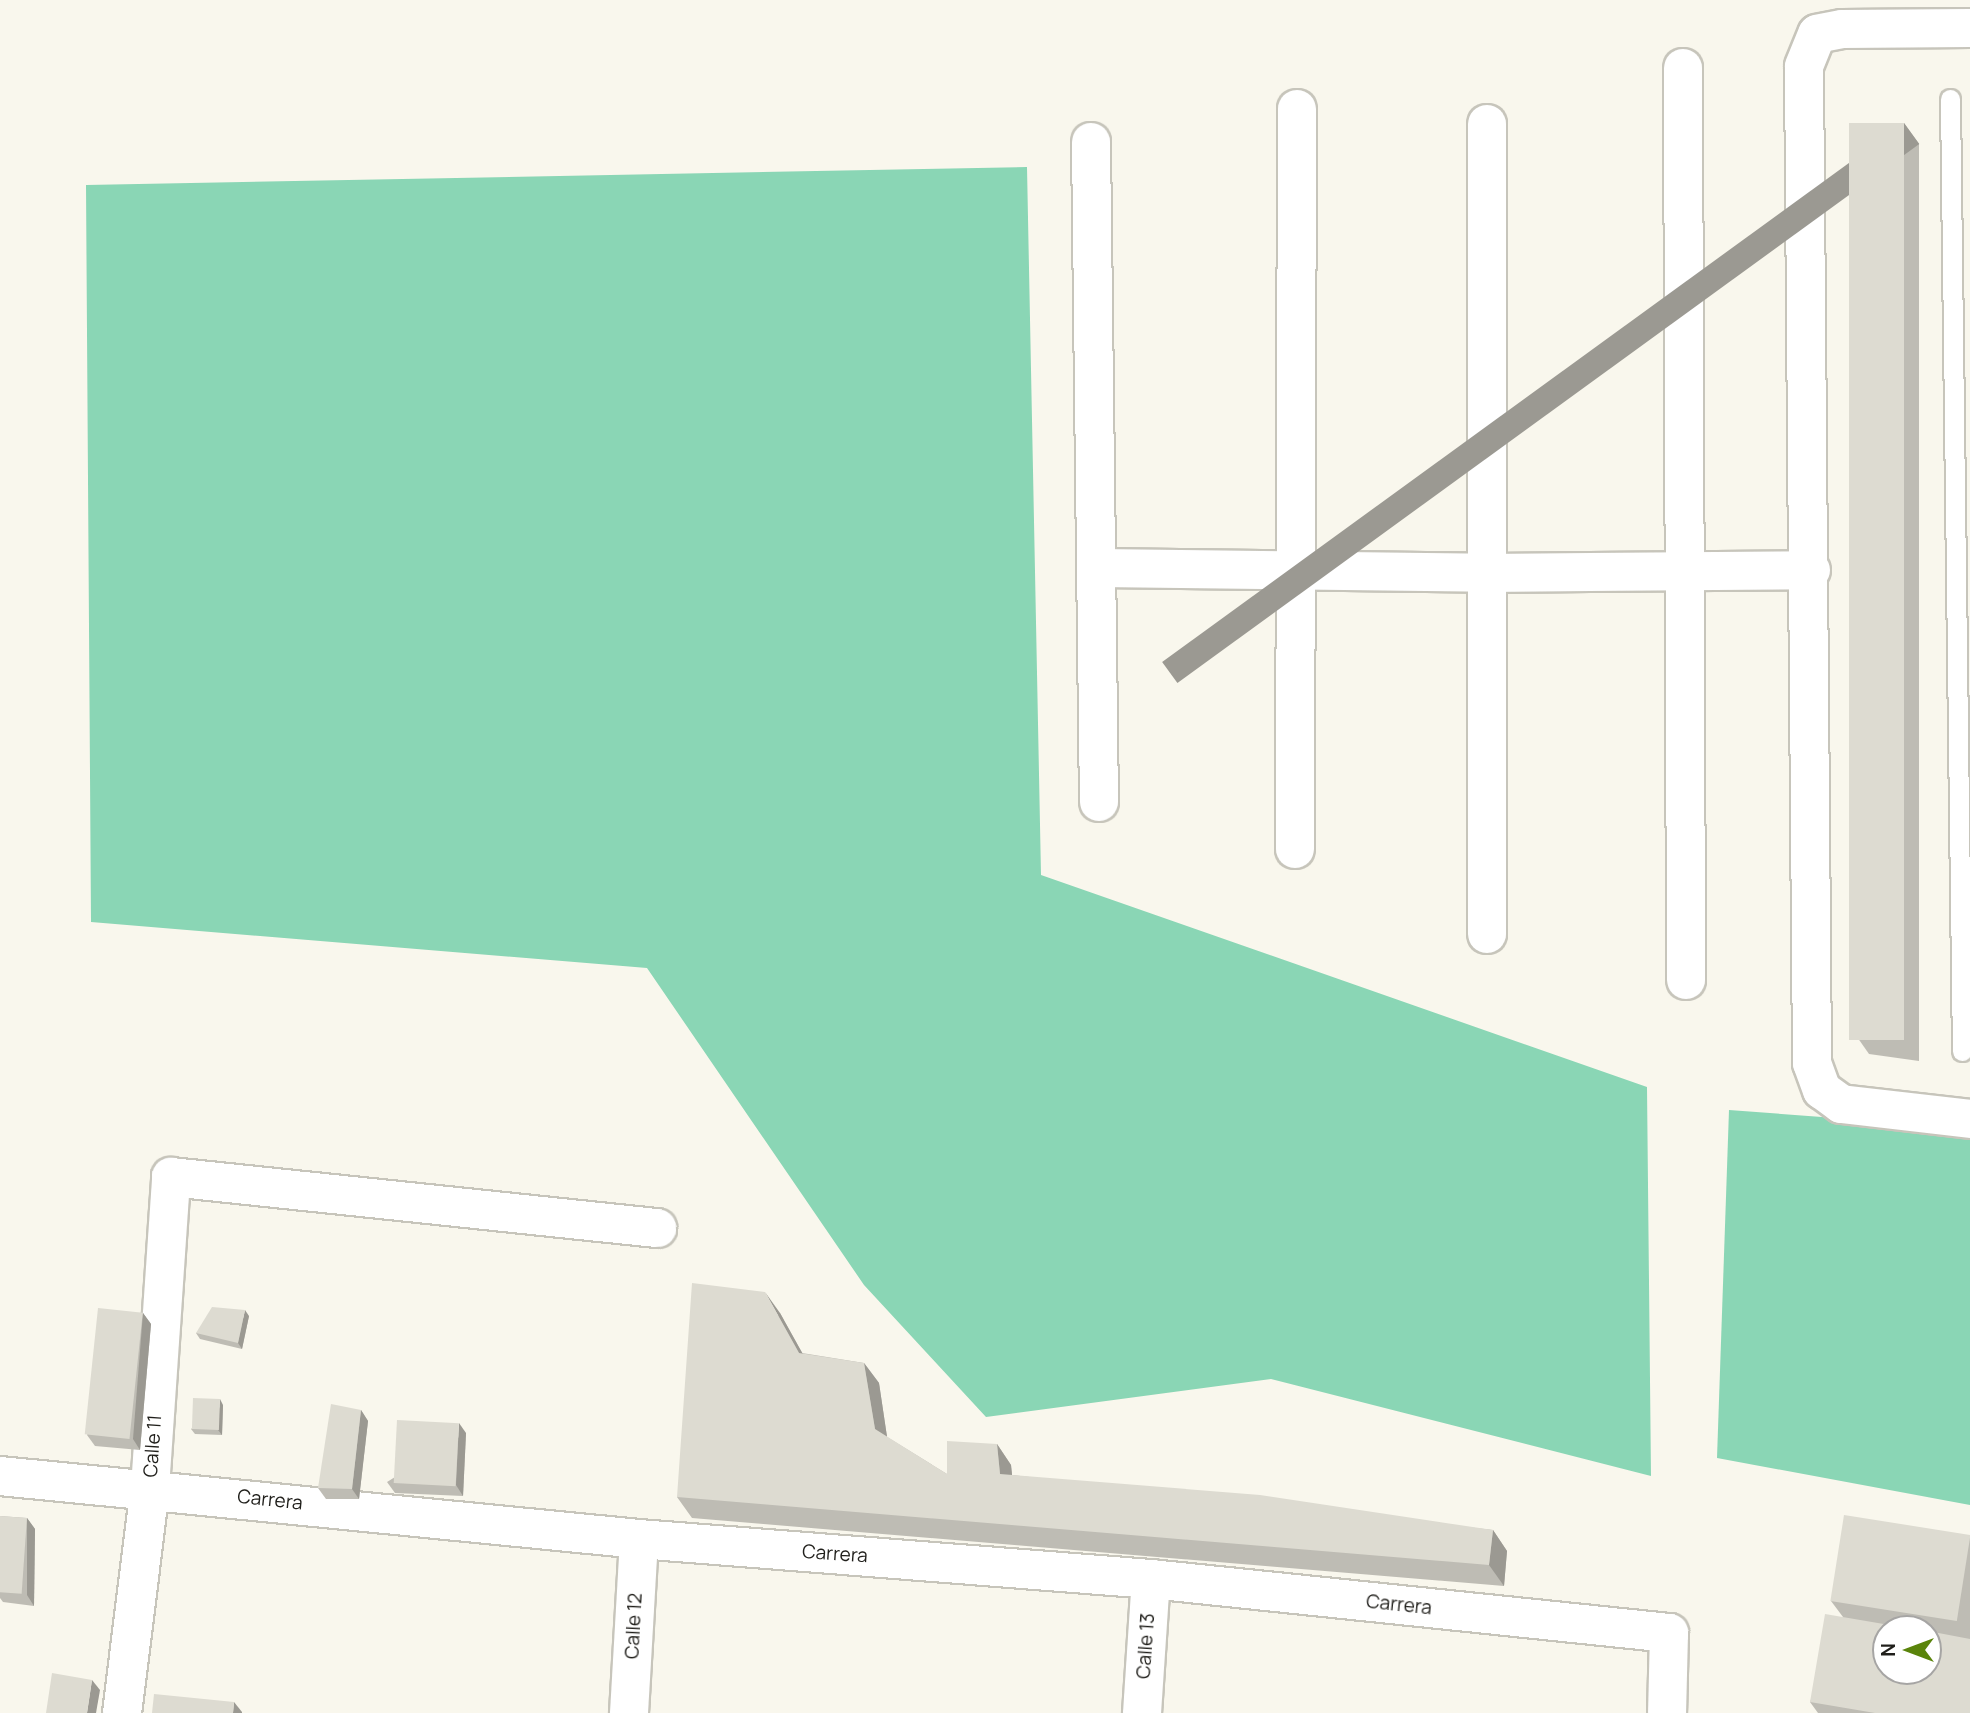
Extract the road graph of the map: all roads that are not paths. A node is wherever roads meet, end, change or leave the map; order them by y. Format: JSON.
{"nodes":[{"id":1,"x":1970,"y":28,"type":"edge"},
{"id":2,"x":1683,"y":68,"type":"dead end"},
{"id":3,"x":1950,"y":99,"type":"dead end"},
{"id":4,"x":1297,"y":109,"type":"dead end"},
{"id":5,"x":1487,"y":124,"type":"dead end"},
{"id":6,"x":1091,"y":142,"type":"dead end"},
{"id":7,"x":1099,"y":568,"type":"junction"},
{"id":8,"x":1685,"y":569,"type":"junction"},
{"id":9,"x":1296,"y":570,"type":"junction"},
{"id":10,"x":1811,"y":570,"type":"junction"},
{"id":11,"x":1487,"y":573,"type":"junction"},
{"id":12,"x":1964,"y":629,"type":"edge"},
{"id":13,"x":1099,"y":802,"type":"dead end"},
{"id":14,"x":1295,"y":849,"type":"dead end"},
{"id":15,"x":1487,"y":934,"type":"dead end"},
{"id":16,"x":1686,"y":980,"type":"dead end"},
{"id":17,"x":1962,"y":1051,"type":"dead end"},
{"id":18,"x":1970,"y":1119,"type":"edge"},
{"id":19,"x":657,"y":1228,"type":"dead end"},
{"id":20,"x":0,"y":1476,"type":"edge"},
{"id":21,"x":150,"y":1488,"type":"junction"},
{"id":22,"x":639,"y":1539,"type":"junction"},
{"id":23,"x":1151,"y":1579,"type":"junction"},
{"id":24,"x":122,"y":1713,"type":"edge"},
{"id":25,"x":629,"y":1713,"type":"edge"},
{"id":26,"x":1142,"y":1713,"type":"edge"},
{"id":27,"x":1667,"y":1713,"type":"edge"}],
"edges":[{"from":1,"to":10,"type":"street"},
{"from":2,"to":8,"type":"street"},
{"from":3,"to":12,"type":"lane"},
{"from":4,"to":9,"type":"street"},
{"from":5,"to":11,"type":"street"},
{"from":6,"to":7,"type":"street"},
{"from":7,"to":9,"type":"street"},
{"from":7,"to":13,"type":"street"},
{"from":8,"to":10,"type":"street"},
{"from":8,"to":11,"type":"street"},
{"from":8,"to":16,"type":"street"},
{"from":9,"to":11,"type":"street"},
{"from":9,"to":14,"type":"street"},
{"from":10,"to":18,"type":"street"},
{"from":11,"to":15,"type":"street"},
{"from":12,"to":17,"type":"lane"},
{"from":19,"to":21,"type":"street","name":"Calle 11"},
{"from":20,"to":21,"type":"street","name":"Carrera"},
{"from":21,"to":22,"type":"street","name":"Carrera"},
{"from":21,"to":24,"type":"street","name":"Calle 11"},
{"from":22,"to":23,"type":"street","name":"Carrera"},
{"from":22,"to":25,"type":"street","name":"Calle 12"},
{"from":23,"to":26,"type":"street","name":"Calle 13"},
{"from":23,"to":27,"type":"street","name":"Carrera"}]}
